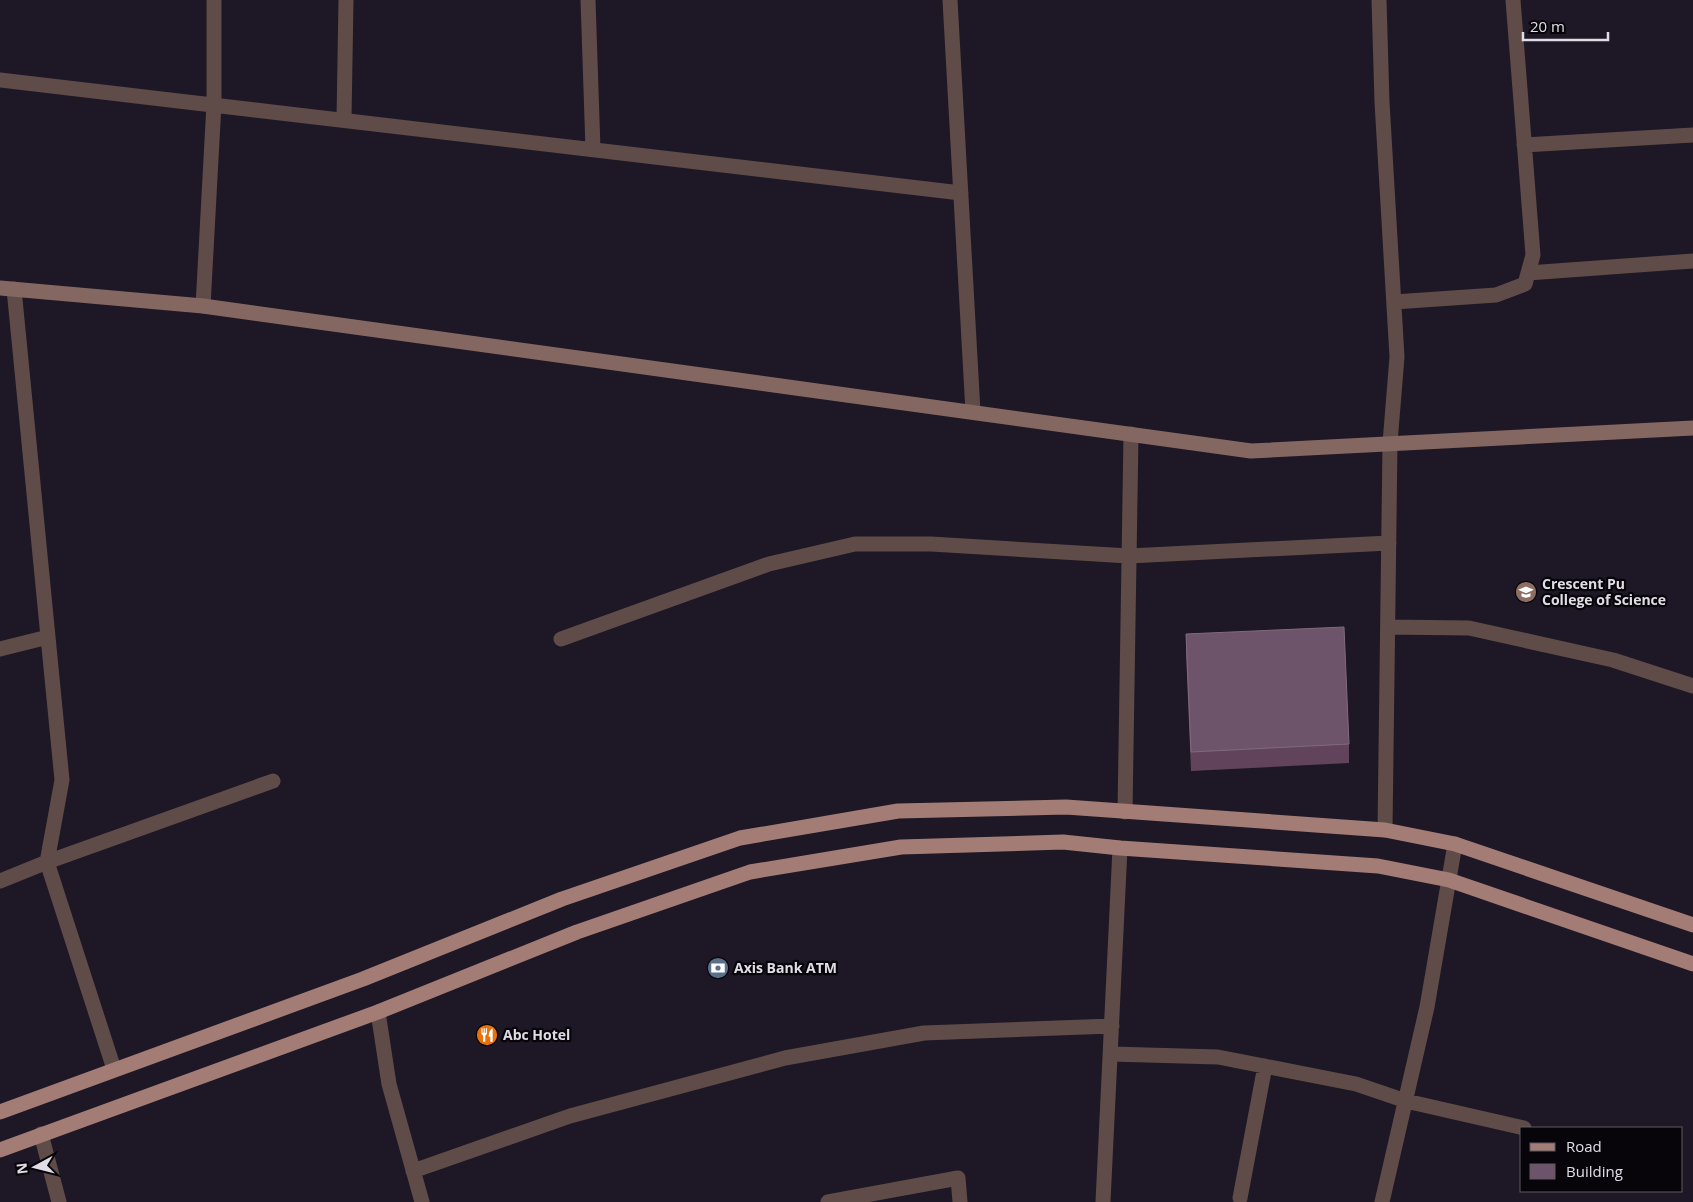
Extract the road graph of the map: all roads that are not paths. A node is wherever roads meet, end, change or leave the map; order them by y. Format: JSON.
{"nodes":[{"id":1,"x":214,"y":0,"type":"edge"},
{"id":2,"x":346,"y":0,"type":"edge"},
{"id":3,"x":588,"y":0,"type":"edge"},
{"id":4,"x":950,"y":0,"type":"edge"},
{"id":5,"x":1378,"y":0,"type":"edge"},
{"id":6,"x":1513,"y":0,"type":"edge"},
{"id":7,"x":0,"y":80,"type":"edge"},
{"id":8,"x":214,"y":104,"type":"junction"},
{"id":9,"x":344,"y":119,"type":"junction"},
{"id":10,"x":1693,"y":135,"type":"edge"},
{"id":11,"x":1524,"y":145,"type":"junction"},
{"id":12,"x":594,"y":149,"type":"junction"},
{"id":13,"x":961,"y":193,"type":"junction"},
{"id":14,"x":1693,"y":261,"type":"edge"},
{"id":15,"x":1528,"y":273,"type":"junction"},
{"id":16,"x":7,"y":289,"type":"edge"},
{"id":17,"x":1394,"y":302,"type":"junction"},
{"id":18,"x":203,"y":306,"type":"junction"},
{"id":19,"x":973,"y":412,"type":"junction"},
{"id":20,"x":1693,"y":428,"type":"edge"},
{"id":21,"x":1131,"y":434,"type":"junction"},
{"id":22,"x":1390,"y":444,"type":"junction"},
{"id":23,"x":1389,"y":543,"type":"junction"},
{"id":24,"x":1129,"y":556,"type":"junction"},
{"id":25,"x":1388,"y":627,"type":"junction"},
{"id":26,"x":48,"y":637,"type":"junction"},
{"id":27,"x":561,"y":639,"type":"dead end"},
{"id":28,"x":0,"y":649,"type":"edge"},
{"id":29,"x":1693,"y":686,"type":"edge"},
{"id":30,"x":273,"y":782,"type":"dead end"},
{"id":31,"x":1125,"y":812,"type":"junction"},
{"id":32,"x":1385,"y":830,"type":"junction"},
{"id":33,"x":1455,"y":844,"type":"junction"},
{"id":34,"x":1120,"y":848,"type":"junction"},
{"id":35,"x":47,"y":862,"type":"junction"},
{"id":36,"x":1449,"y":880,"type":"junction"},
{"id":37,"x":0,"y":881,"type":"edge"},
{"id":38,"x":1693,"y":925,"type":"edge"},
{"id":39,"x":1693,"y":964,"type":"edge"},
{"id":40,"x":378,"y":1012,"type":"junction"},
{"id":41,"x":1112,"y":1026,"type":"junction"},
{"id":42,"x":1111,"y":1054,"type":"junction"},
{"id":43,"x":1265,"y":1066,"type":"junction"},
{"id":44,"x":114,"y":1069,"type":"junction"},
{"id":45,"x":1406,"y":1101,"type":"junction"},
{"id":46,"x":0,"y":1112,"type":"edge"},
{"id":47,"x":1520,"y":1127,"type":"edge"},
{"id":48,"x":41,"y":1134,"type":"junction"},
{"id":49,"x":0,"y":1150,"type":"edge"},
{"id":50,"x":413,"y":1171,"type":"junction"},
{"id":51,"x":1240,"y":1198,"type":"dead end"},
{"id":52,"x":59,"y":1202,"type":"edge"},
{"id":53,"x":422,"y":1202,"type":"edge"},
{"id":54,"x":828,"y":1202,"type":"edge"},
{"id":55,"x":960,"y":1202,"type":"edge"},
{"id":56,"x":1103,"y":1202,"type":"edge"},
{"id":57,"x":1382,"y":1202,"type":"edge"}],
"edges":[{"from":1,"to":8,"type":"street"},
{"from":2,"to":9,"type":"street"},
{"from":3,"to":12,"type":"street"},
{"from":4,"to":13,"type":"street"},
{"from":5,"to":17,"type":"street"},
{"from":6,"to":11,"type":"street"},
{"from":7,"to":8,"type":"street"},
{"from":8,"to":9,"type":"street"},
{"from":8,"to":18,"type":"street"},
{"from":9,"to":12,"type":"street"},
{"from":10,"to":11,"type":"street"},
{"from":11,"to":15,"type":"street"},
{"from":12,"to":13,"type":"street"},
{"from":13,"to":19,"type":"street"},
{"from":14,"to":15,"type":"street"},
{"from":15,"to":17,"type":"street"},
{"from":16,"to":18,"type":"street"},
{"from":16,"to":26,"type":"street"},
{"from":17,"to":22,"type":"street"},
{"from":18,"to":19,"type":"street"},
{"from":19,"to":21,"type":"street"},
{"from":20,"to":22,"type":"street"},
{"from":21,"to":22,"type":"street"},
{"from":21,"to":24,"type":"street"},
{"from":22,"to":23,"type":"street"},
{"from":23,"to":24,"type":"street"},
{"from":23,"to":25,"type":"street"},
{"from":24,"to":27,"type":"street"},
{"from":24,"to":31,"type":"street"},
{"from":25,"to":29,"type":"street"},
{"from":25,"to":32,"type":"street"},
{"from":26,"to":28,"type":"street"},
{"from":26,"to":35,"type":"street"},
{"from":30,"to":35,"type":"street"},
{"from":31,"to":32,"type":"main road"},
{"from":31,"to":44,"type":"main road"},
{"from":32,"to":33,"type":"main road"},
{"from":33,"to":36,"type":"street"},
{"from":33,"to":38,"type":"main road"},
{"from":34,"to":36,"type":"main road"},
{"from":34,"to":40,"type":"main road"},
{"from":34,"to":41,"type":"street"},
{"from":35,"to":37,"type":"street"},
{"from":35,"to":44,"type":"street"},
{"from":36,"to":39,"type":"main road"},
{"from":36,"to":45,"type":"street"},
{"from":40,"to":48,"type":"main road"},
{"from":40,"to":50,"type":"street"},
{"from":41,"to":42,"type":"street"},
{"from":41,"to":50,"type":"street"},
{"from":42,"to":43,"type":"street"},
{"from":42,"to":56,"type":"street"},
{"from":43,"to":45,"type":"street"},
{"from":43,"to":51,"type":"street"},
{"from":44,"to":46,"type":"main road"},
{"from":45,"to":47,"type":"street"},
{"from":45,"to":57,"type":"street"},
{"from":48,"to":49,"type":"main road"},
{"from":48,"to":52,"type":"street"},
{"from":50,"to":53,"type":"street"},
{"from":54,"to":55,"type":"street"}]}
